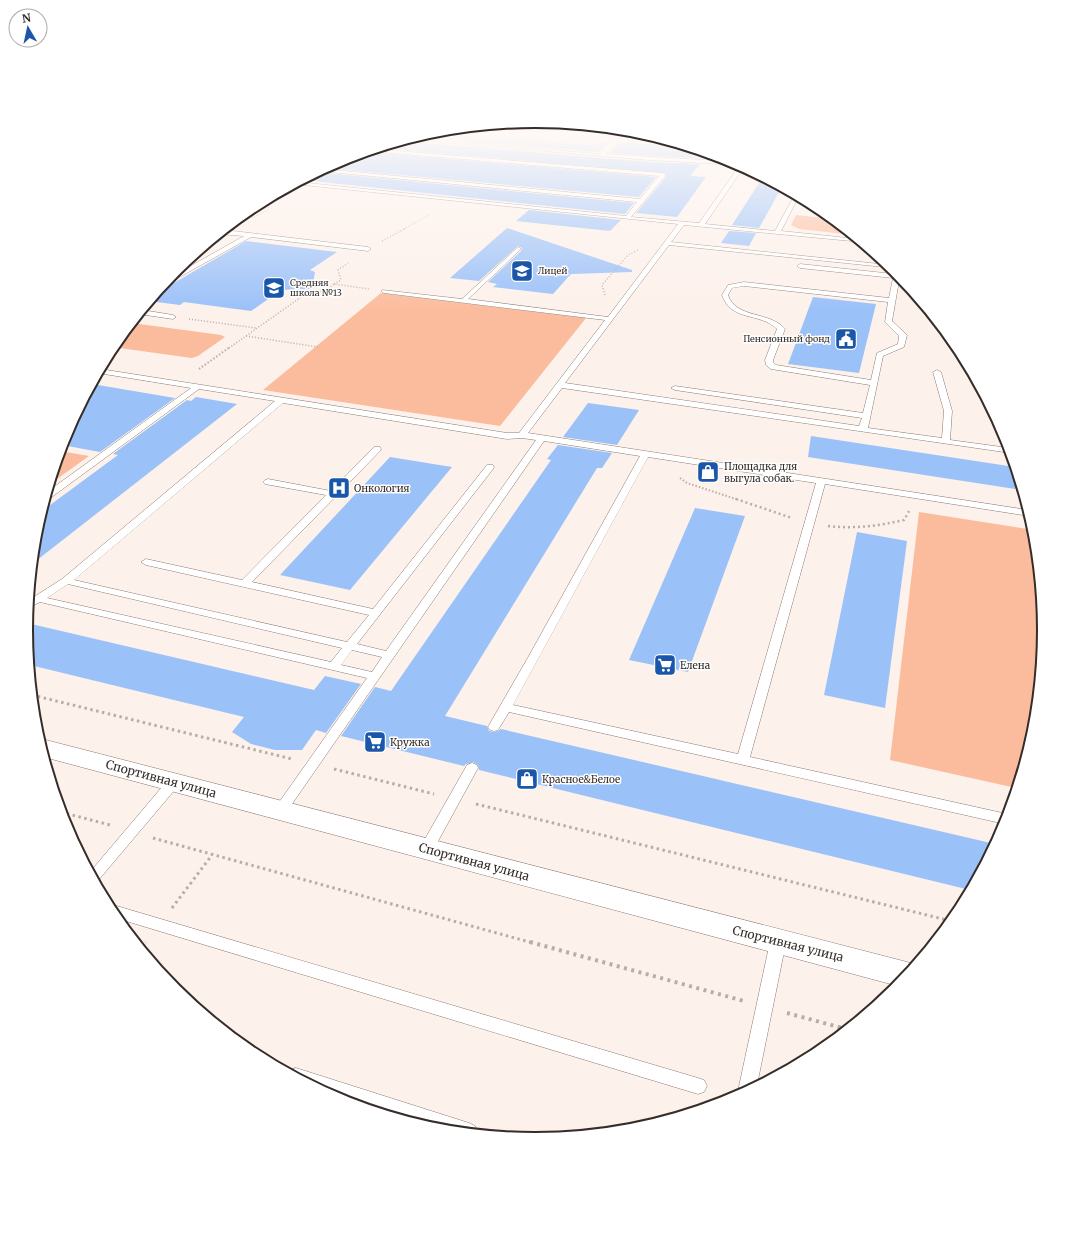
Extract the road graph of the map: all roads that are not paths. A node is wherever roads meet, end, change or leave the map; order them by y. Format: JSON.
{"nodes":[{"id":1,"x":397,"y":194,"type":"edge"},
{"id":2,"x":567,"y":194,"type":"edge"},
{"id":3,"x":648,"y":194,"type":"edge"},
{"id":4,"x":722,"y":194,"type":"edge"},
{"id":5,"x":794,"y":200,"type":"edge"},
{"id":6,"x":642,"y":201,"type":"junction"},
{"id":7,"x":627,"y":218,"type":"junction"},
{"id":8,"x":682,"y":223,"type":"junction"},
{"id":9,"x":701,"y":225,"type":"junction"},
{"id":10,"x":777,"y":232,"type":"junction"},
{"id":11,"x":227,"y":233,"type":"edge"},
{"id":12,"x":250,"y":235,"type":"junction"},
{"id":13,"x":852,"y":240,"type":"edge"},
{"id":14,"x":667,"y":243,"type":"junction"},
{"id":15,"x":368,"y":249,"type":"dead end"},
{"id":16,"x":518,"y":249,"type":"dead end"},
{"id":17,"x":800,"y":266,"type":"dead end"},
{"id":18,"x":880,"y":266,"type":"edge"},
{"id":19,"x":888,"y":273,"type":"edge"},
{"id":20,"x":179,"y":276,"type":"edge"},
{"id":21,"x":896,"y":281,"type":"edge"},
{"id":22,"x":384,"y":290,"type":"road end"},
{"id":23,"x":892,"y":300,"type":"junction"},
{"id":24,"x":463,"y":301,"type":"junction"},
{"id":25,"x":147,"y":313,"type":"edge"},
{"id":26,"x":173,"y":316,"type":"road end"},
{"id":27,"x":610,"y":318,"type":"junction"},
{"id":28,"x":104,"y":372,"type":"edge"},
{"id":29,"x":937,"y":372,"type":"dead end"},
{"id":30,"x":874,"y":383,"type":"junction"},
{"id":31,"x":560,"y":385,"type":"junction"},
{"id":32,"x":197,"y":387,"type":"junction"},
{"id":33,"x":675,"y":388,"type":"dead end"},
{"id":34,"x":281,"y":400,"type":"junction"},
{"id":35,"x":866,"y":416,"type":"junction"},
{"id":36,"x":863,"y":429,"type":"junction"},
{"id":37,"x":522,"y":435,"type":"junction"},
{"id":38,"x":542,"y":438,"type":"junction"},
{"id":39,"x":946,"y":441,"type":"junction"},
{"id":40,"x":377,"y":449,"type":"dead end"},
{"id":41,"x":1004,"y":450,"type":"edge"},
{"id":42,"x":645,"y":454,"type":"junction"},
{"id":43,"x":490,"y":467,"type":"dead end"},
{"id":44,"x":821,"y":481,"type":"junction"},
{"id":45,"x":268,"y":482,"type":"dead end"},
{"id":46,"x":52,"y":492,"type":"edge"},
{"id":47,"x":333,"y":494,"type":"junction"},
{"id":48,"x":1023,"y":512,"type":"edge"},
{"id":49,"x":146,"y":562,"type":"dead end"},
{"id":50,"x":66,"y":581,"type":"junction"},
{"id":51,"x":244,"y":584,"type":"junction"},
{"id":52,"x":39,"y":599,"type":"junction"},
{"id":53,"x":34,"y":602,"type":"edge"},
{"id":54,"x":376,"y":613,"type":"junction"},
{"id":55,"x":350,"y":646,"type":"junction"},
{"id":56,"x":388,"y":655,"type":"junction"},
{"id":57,"x":334,"y":666,"type":"junction"},
{"id":58,"x":374,"y":676,"type":"junction"},
{"id":59,"x":506,"y":707,"type":"junction"},
{"id":60,"x":494,"y":727,"type":"dead end"},
{"id":61,"x":48,"y":750,"type":"edge"},
{"id":62,"x":743,"y":760,"type":"junction"},
{"id":63,"x":472,"y":768,"type":"dead end"},
{"id":64,"x":173,"y":783,"type":"junction"},
{"id":65,"x":280,"y":811,"type":"junction"},
{"id":66,"x":1001,"y":818,"type":"edge"},
{"id":67,"x":426,"y":850,"type":"junction"},
{"id":68,"x":97,"y":874,"type":"edge"},
{"id":69,"x":122,"y":914,"type":"edge"},
{"id":70,"x":778,"y":942,"type":"junction"},
{"id":71,"x":900,"y":973,"type":"edge"},
{"id":72,"x":748,"y":1084,"type":"edge"},
{"id":73,"x":327,"y":1086,"type":"edge"},
{"id":74,"x":698,"y":1086,"type":"dead end"},
{"id":75,"x":439,"y":1122,"type":"edge"}],
"edges":[{"from":1,"to":7,"type":"lane"},
{"from":2,"to":6,"type":"lane"},
{"from":3,"to":6,"type":"lane"},
{"from":4,"to":9,"type":"lane"},
{"from":5,"to":10,"type":"lane"},
{"from":6,"to":7,"type":"lane"},
{"from":7,"to":8,"type":"lane"},
{"from":8,"to":9,"type":"lane"},
{"from":8,"to":14,"type":"lane"},
{"from":9,"to":10,"type":"lane"},
{"from":10,"to":13,"type":"lane"},
{"from":11,"to":12,"type":"lane"},
{"from":12,"to":15,"type":"lane"},
{"from":12,"to":20,"type":"lane"},
{"from":14,"to":18,"type":"lane"},
{"from":14,"to":27,"type":"lane"},
{"from":16,"to":24,"type":"lane"},
{"from":17,"to":19,"type":"lane"},
{"from":21,"to":23,"type":"lane"},
{"from":22,"to":24,"type":"lane"},
{"from":23,"to":30,"type":"lane"},
{"from":23,"to":30,"type":"lane"},
{"from":24,"to":27,"type":"lane"},
{"from":25,"to":26,"type":"lane"},
{"from":27,"to":31,"type":"lane"},
{"from":28,"to":32,"type":"lane"},
{"from":29,"to":39,"type":"lane"},
{"from":30,"to":35,"type":"lane"},
{"from":31,"to":36,"type":"lane"},
{"from":31,"to":37,"type":"lane"},
{"from":32,"to":34,"type":"lane"},
{"from":32,"to":46,"type":"lane"},
{"from":33,"to":35,"type":"lane"},
{"from":34,"to":37,"type":"lane"},
{"from":34,"to":50,"type":"lane"},
{"from":35,"to":36,"type":"lane"},
{"from":36,"to":39,"type":"lane"},
{"from":37,"to":38,"type":"lane"},
{"from":38,"to":42,"type":"lane"},
{"from":38,"to":56,"type":"lane"},
{"from":39,"to":41,"type":"lane"},
{"from":40,"to":47,"type":"lane"},
{"from":42,"to":44,"type":"lane"},
{"from":42,"to":59,"type":"lane"},
{"from":43,"to":54,"type":"lane"},
{"from":44,"to":48,"type":"lane"},
{"from":44,"to":62,"type":"lane"},
{"from":45,"to":47,"type":"lane"},
{"from":47,"to":51,"type":"lane"},
{"from":49,"to":51,"type":"lane"},
{"from":50,"to":52,"type":"lane"},
{"from":50,"to":55,"type":"lane"},
{"from":51,"to":54,"type":"lane"},
{"from":52,"to":53,"type":"lane"},
{"from":52,"to":57,"type":"lane"},
{"from":54,"to":55,"type":"lane"},
{"from":55,"to":56,"type":"lane"},
{"from":55,"to":57,"type":"lane"},
{"from":56,"to":58,"type":"lane"},
{"from":57,"to":58,"type":"lane"},
{"from":58,"to":65,"type":"lane"},
{"from":59,"to":60,"type":"lane"},
{"from":59,"to":62,"type":"lane"},
{"from":61,"to":64,"type":"street","name":"Спортивная улица"},
{"from":62,"to":66,"type":"lane"},
{"from":63,"to":67,"type":"lane"},
{"from":64,"to":65,"type":"street","name":"Спортивная улица"},
{"from":64,"to":68,"type":"lane"},
{"from":65,"to":67,"type":"street","name":"Спортивная улица"},
{"from":67,"to":70,"type":"street","name":"Спортивная улица"},
{"from":69,"to":74,"type":"lane"},
{"from":70,"to":71,"type":"street","name":"Спортивная улица"},
{"from":70,"to":72,"type":"lane"},
{"from":73,"to":75,"type":"lane"}]}
